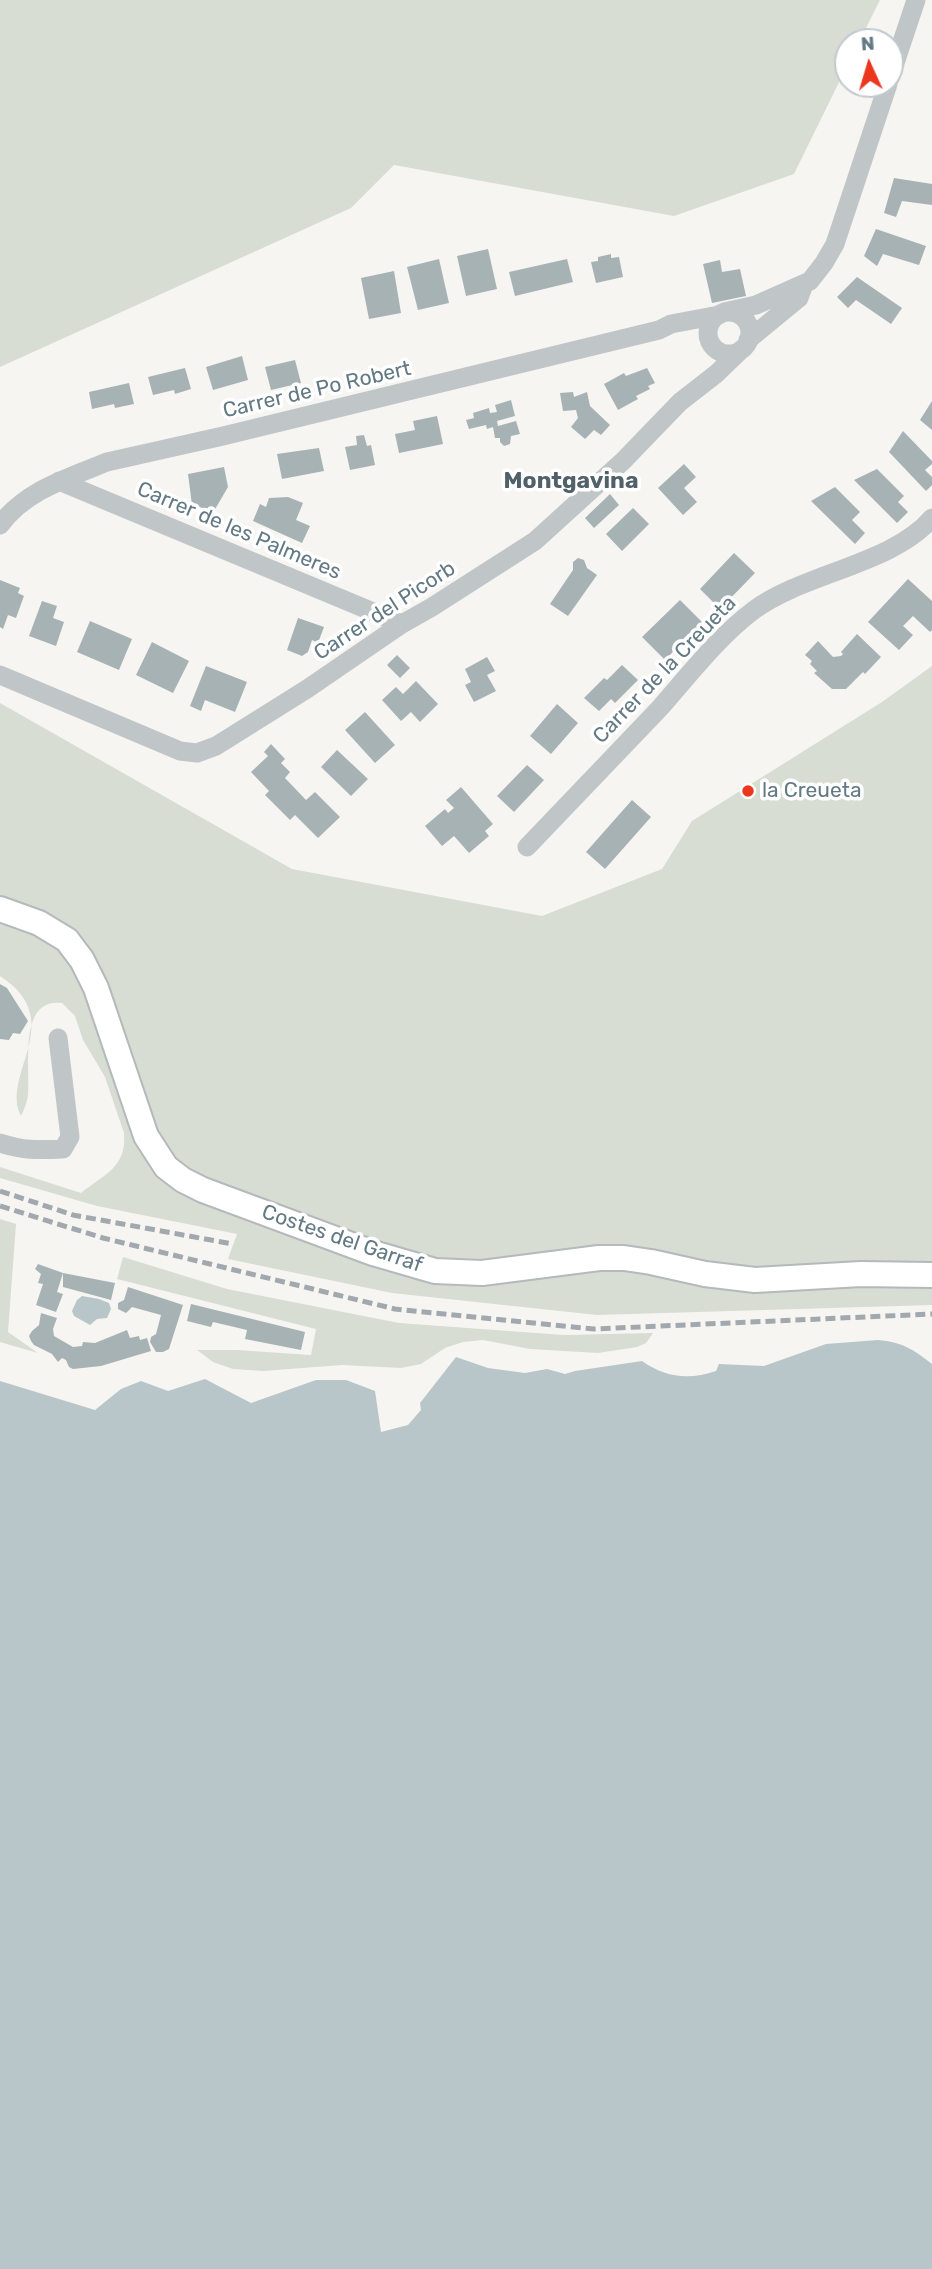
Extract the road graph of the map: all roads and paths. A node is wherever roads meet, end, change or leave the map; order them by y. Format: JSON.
{"nodes":[{"id":1,"x":916,"y":0,"type":"edge"},
{"id":2,"x":904,"y":36,"type":"edge"},
{"id":3,"x":883,"y":98,"type":"edge"},
{"id":4,"x":804,"y":283,"type":"junction"},
{"id":5,"x":722,"y":314,"type":"junction"},
{"id":6,"x":659,"y":330,"type":"junction"},
{"id":7,"x":708,"y":335,"type":"junction"},
{"id":8,"x":745,"y":344,"type":"junction"},
{"id":9,"x":59,"y":481,"type":"junction"},
{"id":10,"x":932,"y":518,"type":"edge"},
{"id":11,"x":0,"y":525,"type":"edge"},
{"id":12,"x":402,"y":624,"type":"junction"},
{"id":13,"x":0,"y":676,"type":"edge"},
{"id":14,"x":527,"y":847,"type":"dead end"},
{"id":15,"x":0,"y":909,"type":"edge"},
{"id":16,"x":58,"y":1038,"type":"dead end"},
{"id":17,"x":0,"y":1143,"type":"edge"},
{"id":18,"x":932,"y":1275,"type":"edge"}],
"edges":[{"from":1,"to":2,"type":"street"},
{"from":3,"to":4,"type":"street","name":"Carrer del Picorb"},
{"from":4,"to":5,"type":"street","name":"Carrer del Picorb"},
{"from":4,"to":8,"type":"street","name":"Carrer del Picorb"},
{"from":5,"to":6,"type":"street","name":"Carrer de Po Robert"},
{"from":5,"to":7,"type":"street"},
{"from":5,"to":8,"type":"street"},
{"from":6,"to":7,"type":"street","name":"Carrer de Po Robert"},
{"from":6,"to":9,"type":"street","name":"Carrer de Po Robert"},
{"from":7,"to":8,"type":"street"},
{"from":8,"to":12,"type":"street","name":"Carrer del Picorb"},
{"from":9,"to":11,"type":"street","name":"Carrer de Po Robert"},
{"from":9,"to":12,"type":"street","name":"Carrer de les Palmeres"},
{"from":10,"to":14,"type":"street","name":"Carrer de la Creueta"},
{"from":12,"to":13,"type":"street","name":"Carrer del Picorb"},
{"from":15,"to":18,"type":"main road","name":"Costes del Garraf"},
{"from":16,"to":17,"type":"street"}]}
